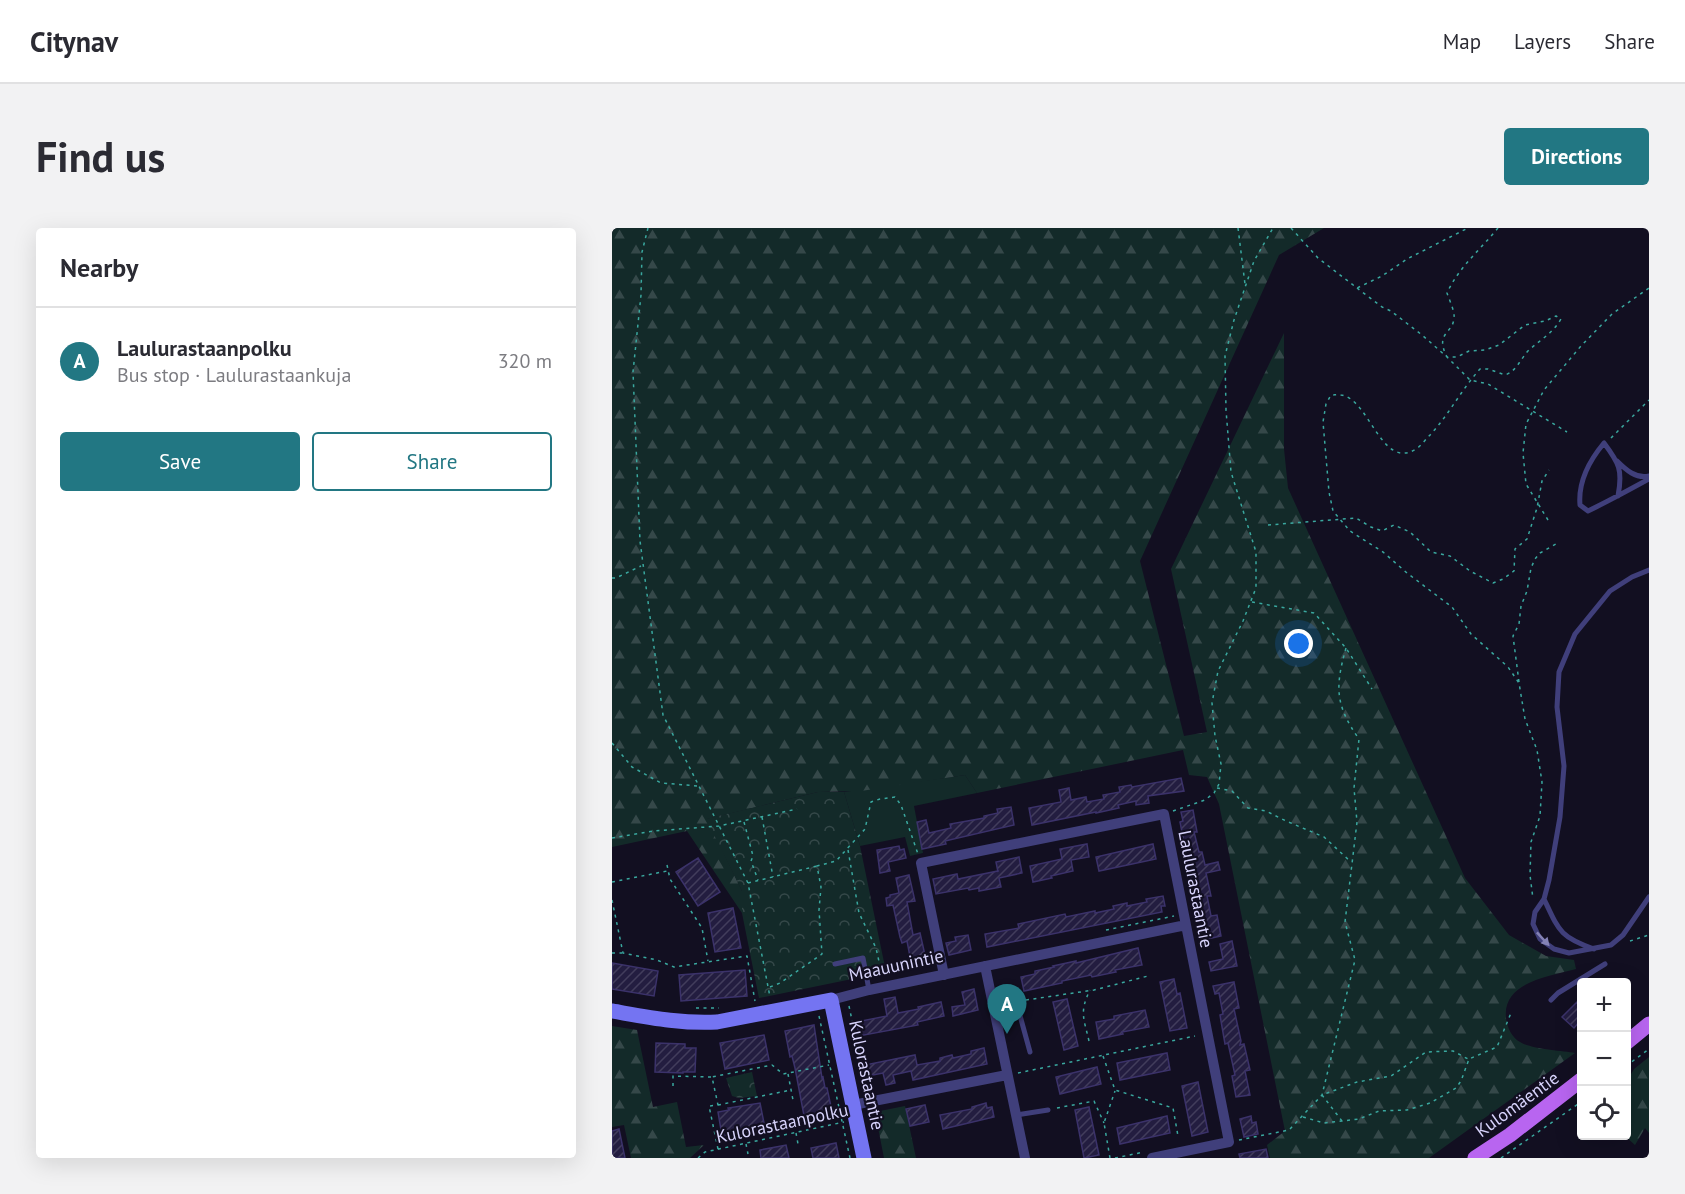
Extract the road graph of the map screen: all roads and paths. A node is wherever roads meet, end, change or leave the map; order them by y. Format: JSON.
{"nodes":[{"id":1,"x":648,"y":228,"type":"edge"},
{"id":2,"x":1238,"y":228,"type":"edge"},
{"id":3,"x":1273,"y":228,"type":"edge"},
{"id":4,"x":1291,"y":228,"type":"edge"},
{"id":5,"x":1468,"y":228,"type":"edge"},
{"id":6,"x":1498,"y":228,"type":"edge"},
{"id":7,"x":1245,"y":287,"type":"junction"},
{"id":8,"x":1357,"y":288,"type":"junction"},
{"id":9,"x":1649,"y":288,"type":"edge"},
{"id":10,"x":1447,"y":357,"type":"junction"},
{"id":11,"x":1470,"y":380,"type":"junction"},
{"id":12,"x":1649,"y":400,"type":"edge"},
{"id":13,"x":1533,"y":411,"type":"junction"},
{"id":14,"x":1567,"y":432,"type":"dead end"},
{"id":15,"x":1604,"y":443,"type":"junction"},
{"id":16,"x":1617,"y":461,"type":"junction"},
{"id":17,"x":1549,"y":470,"type":"dead end"},
{"id":18,"x":1649,"y":478,"type":"edge"},
{"id":19,"x":1618,"y":496,"type":"junction"},
{"id":20,"x":1538,"y":503,"type":"junction"},
{"id":21,"x":1339,"y":519,"type":"junction"},
{"id":22,"x":1548,"y":520,"type":"dead end"},
{"id":23,"x":1268,"y":525,"type":"dead end"},
{"id":24,"x":1556,"y":544,"type":"dead end"},
{"id":25,"x":643,"y":565,"type":"junction"},
{"id":26,"x":1649,"y":570,"type":"edge"},
{"id":27,"x":612,"y":578,"type":"edge"},
{"id":28,"x":1251,"y":602,"type":"junction"},
{"id":29,"x":1346,"y":648,"type":"junction"},
{"id":30,"x":1519,"y":683,"type":"junction"},
{"id":31,"x":1372,"y":689,"type":"dead end"},
{"id":32,"x":612,"y":743,"type":"edge"},
{"id":33,"x":699,"y":786,"type":"junction"},
{"id":34,"x":1216,"y":788,"type":"junction"},
{"id":35,"x":797,"y":810,"type":"dead end"},
{"id":36,"x":1164,"y":814,"type":"junction"},
{"id":37,"x":762,"y":816,"type":"junction"},
{"id":38,"x":743,"y":820,"type":"junction"},
{"id":39,"x":719,"y":826,"type":"junction"},
{"id":40,"x":612,"y":838,"type":"edge"},
{"id":41,"x":848,"y":849,"type":"junction"},
{"id":42,"x":921,"y":863,"type":"junction"},
{"id":43,"x":1352,"y":864,"type":"junction"},
{"id":44,"x":667,"y":865,"type":"dead end"},
{"id":45,"x":818,"y":866,"type":"junction"},
{"id":46,"x":668,"y":871,"type":"junction"},
{"id":47,"x":773,"y":877,"type":"junction"},
{"id":48,"x":758,"y":881,"type":"junction"},
{"id":49,"x":612,"y":882,"type":"edge"},
{"id":50,"x":748,"y":883,"type":"junction"},
{"id":51,"x":1649,"y":897,"type":"edge"},
{"id":52,"x":1544,"y":899,"type":"junction"},
{"id":53,"x":612,"y":900,"type":"edge"},
{"id":54,"x":1535,"y":912,"type":"junction"},
{"id":55,"x":1185,"y":919,"type":"junction"},
{"id":56,"x":1108,"y":929,"type":"dead end"},
{"id":57,"x":1649,"y":935,"type":"edge"},
{"id":58,"x":1611,"y":945,"type":"junction"},
{"id":59,"x":1594,"y":949,"type":"junction"},
{"id":60,"x":623,"y":953,"type":"junction"},
{"id":61,"x":612,"y":954,"type":"edge"},
{"id":62,"x":708,"y":962,"type":"junction"},
{"id":63,"x":835,"y":964,"type":"dead end"},
{"id":64,"x":1605,"y":964,"type":"dead end"},
{"id":65,"x":985,"y":966,"type":"junction"},
{"id":66,"x":944,"y":975,"type":"junction"},
{"id":67,"x":1148,"y":976,"type":"dead end"},
{"id":68,"x":868,"y":985,"type":"junction"},
{"id":69,"x":769,"y":987,"type":"junction"},
{"id":70,"x":1090,"y":990,"type":"junction"},
{"id":71,"x":847,"y":996,"type":"junction"},
{"id":72,"x":771,"y":999,"type":"dead end"},
{"id":73,"x":1551,"y":1000,"type":"dead end"},
{"id":74,"x":1016,"y":1001,"type":"junction"},
{"id":75,"x":755,"y":1002,"type":"dead end"},
{"id":76,"x":824,"y":1002,"type":"junction"},
{"id":77,"x":993,"y":1004,"type":"junction"},
{"id":78,"x":722,"y":1008,"type":"dead end"},
{"id":79,"x":690,"y":1009,"type":"dead end"},
{"id":80,"x":612,"y":1011,"type":"edge"},
{"id":81,"x":1511,"y":1013,"type":"dead end"},
{"id":82,"x":1649,"y":1024,"type":"edge"},
{"id":83,"x":1208,"y":1032,"type":"junction"},
{"id":84,"x":1631,"y":1039,"type":"edge"},
{"id":85,"x":1089,"y":1041,"type":"dead end"},
{"id":86,"x":1649,"y":1049,"type":"edge"},
{"id":87,"x":1030,"y":1052,"type":"dead end"},
{"id":88,"x":1103,"y":1055,"type":"junction"},
{"id":89,"x":1469,"y":1059,"type":"junction"},
{"id":90,"x":1631,"y":1062,"type":"edge"},
{"id":91,"x":829,"y":1065,"type":"junction"},
{"id":92,"x":788,"y":1073,"type":"junction"},
{"id":93,"x":1007,"y":1075,"type":"junction"},
{"id":94,"x":712,"y":1077,"type":"junction"},
{"id":95,"x":1577,"y":1083,"type":"edge"},
{"id":96,"x":673,"y":1086,"type":"dead end"},
{"id":97,"x":791,"y":1090,"type":"junction"},
{"id":98,"x":1115,"y":1090,"type":"junction"},
{"id":99,"x":1322,"y":1095,"type":"junction"},
{"id":100,"x":793,"y":1100,"type":"dead end"},
{"id":101,"x":869,"y":1102,"type":"junction"},
{"id":102,"x":718,"y":1105,"type":"junction"},
{"id":103,"x":1577,"y":1105,"type":"edge"},
{"id":104,"x":1048,"y":1110,"type":"joint"},
{"id":105,"x":1016,"y":1115,"type":"junction"},
{"id":106,"x":850,"y":1116,"type":"junction"},
{"id":107,"x":1303,"y":1117,"type":"junction"},
{"id":108,"x":1342,"y":1121,"type":"junction"},
{"id":109,"x":1104,"y":1123,"type":"junction"},
{"id":110,"x":796,"y":1132,"type":"junction"},
{"id":111,"x":1178,"y":1136,"type":"dead end"},
{"id":112,"x":1229,"y":1142,"type":"junction"},
{"id":113,"x":746,"y":1143,"type":"junction"},
{"id":114,"x":798,"y":1144,"type":"dead end"},
{"id":115,"x":718,"y":1149,"type":"junction"},
{"id":116,"x":748,"y":1155,"type":"dead end"},
{"id":117,"x":1151,"y":1155,"type":"edge"},
{"id":118,"x":698,"y":1158,"type":"edge"},
{"id":119,"x":850,"y":1158,"type":"edge"},
{"id":120,"x":864,"y":1158,"type":"edge"},
{"id":121,"x":1025,"y":1158,"type":"edge"},
{"id":122,"x":1110,"y":1158,"type":"edge"},
{"id":123,"x":1115,"y":1158,"type":"edge"},
{"id":124,"x":1475,"y":1158,"type":"edge"},
{"id":125,"x":1501,"y":1158,"type":"edge"}],
"edges":[{"from":1,"to":25,"type":"path"},
{"from":2,"to":7,"type":"path"},
{"from":3,"to":7,"type":"path"},
{"from":4,"to":8,"type":"path"},
{"from":5,"to":8,"type":"path"},
{"from":6,"to":10,"type":"path"},
{"from":7,"to":28,"type":"path"},
{"from":8,"to":10,"type":"path"},
{"from":9,"to":13,"type":"path"},
{"from":10,"to":11,"type":"path"},
{"from":10,"to":11,"type":"path"},
{"from":11,"to":13,"type":"path"},
{"from":11,"to":21,"type":"path"},
{"from":12,"to":15,"type":"path"},
{"from":13,"to":14,"type":"path"},
{"from":13,"to":20,"type":"path"},
{"from":15,"to":16,"type":"lane"},
{"from":15,"to":19,"type":"lane"},
{"from":16,"to":18,"type":"lane"},
{"from":16,"to":19,"type":"lane"},
{"from":17,"to":20,"type":"path"},
{"from":18,"to":19,"type":"lane"},
{"from":20,"to":21,"type":"path"},
{"from":20,"to":22,"type":"path"},
{"from":21,"to":23,"type":"path"},
{"from":21,"to":30,"type":"path"},
{"from":24,"to":30,"type":"path"},
{"from":25,"to":27,"type":"path"},
{"from":25,"to":33,"type":"path"},
{"from":26,"to":52,"type":"lane"},
{"from":28,"to":29,"type":"path"},
{"from":28,"to":34,"type":"path"},
{"from":29,"to":31,"type":"path"},
{"from":29,"to":43,"type":"path"},
{"from":30,"to":54,"type":"path"},
{"from":32,"to":33,"type":"path"},
{"from":33,"to":39,"type":"path"},
{"from":34,"to":36,"type":"path"},
{"from":34,"to":43,"type":"path"},
{"from":35,"to":37,"type":"path"},
{"from":36,"to":42,"type":"street","name":"Laulurastaantie"},
{"from":36,"to":55,"type":"street","name":"Laulurastaantie"},
{"from":37,"to":38,"type":"path"},
{"from":37,"to":47,"type":"path"},
{"from":38,"to":39,"type":"path"},
{"from":38,"to":48,"type":"path"},
{"from":39,"to":40,"type":"path"},
{"from":39,"to":50,"type":"path"},
{"from":41,"to":42,"type":"path"},
{"from":41,"to":45,"type":"path"},
{"from":41,"to":68,"type":"path"},
{"from":42,"to":66,"type":"street"},
{"from":43,"to":99,"type":"path"},
{"from":44,"to":46,"type":"path"},
{"from":45,"to":47,"type":"path"},
{"from":45,"to":69,"type":"path"},
{"from":46,"to":49,"type":"path"},
{"from":46,"to":62,"type":"path"},
{"from":47,"to":48,"type":"path"},
{"from":48,"to":50,"type":"path"},
{"from":50,"to":69,"type":"path"},
{"from":51,"to":58,"type":"lane"},
{"from":52,"to":54,"type":"lane"},
{"from":52,"to":59,"type":"lane"},
{"from":53,"to":60,"type":"path"},
{"from":54,"to":59,"type":"lane","one_way":true},
{"from":55,"to":56,"type":"path"},
{"from":55,"to":65,"type":"street","name":"Maauunintie"},
{"from":55,"to":83,"type":"street","name":"Laulurastaantie"},
{"from":57,"to":58,"type":"path"},
{"from":58,"to":59,"type":"lane"},
{"from":60,"to":61,"type":"path"},
{"from":60,"to":62,"type":"path"},
{"from":62,"to":75,"type":"path"},
{"from":63,"to":68,"type":"lane"},
{"from":64,"to":73,"type":"lane"},
{"from":65,"to":66,"type":"street","name":"Maauunintie"},
{"from":65,"to":77,"type":"street"},
{"from":66,"to":68,"type":"street","name":"Maauunintie"},
{"from":67,"to":70,"type":"path"},
{"from":68,"to":71,"type":"street","name":"Maauunintie"},
{"from":69,"to":72,"type":"path"},
{"from":70,"to":74,"type":"path"},
{"from":70,"to":85,"type":"path"},
{"from":71,"to":76,"type":"street","name":"Maauunintie"},
{"from":71,"to":101,"type":"path"},
{"from":74,"to":77,"type":"lane"},
{"from":74,"to":87,"type":"lane"},
{"from":76,"to":80,"type":"street","name":"Maauunintie"},
{"from":76,"to":91,"type":"path"},
{"from":76,"to":106,"type":"street","name":"Kulorastaantie"},
{"from":77,"to":93,"type":"street"},
{"from":78,"to":79,"type":"path"},
{"from":81,"to":89,"type":"path"},
{"from":82,"to":84,"type":"main road"},
{"from":83,"to":88,"type":"path"},
{"from":83,"to":112,"type":"street","name":"Laulurastaantie"},
{"from":86,"to":90,"type":"path"},
{"from":88,"to":93,"type":"path"},
{"from":88,"to":98,"type":"path"},
{"from":89,"to":99,"type":"path"},
{"from":89,"to":108,"type":"path"},
{"from":91,"to":92,"type":"path"},
{"from":91,"to":106,"type":"path"},
{"from":92,"to":94,"type":"path"},
{"from":92,"to":97,"type":"path"},
{"from":93,"to":101,"type":"street"},
{"from":93,"to":105,"type":"street"},
{"from":94,"to":96,"type":"path"},
{"from":94,"to":102,"type":"path"},
{"from":95,"to":124,"type":"main road","name":"Kulomäentie"},
{"from":97,"to":100,"type":"path"},
{"from":97,"to":102,"type":"path"},
{"from":98,"to":109,"type":"path"},
{"from":98,"to":111,"type":"path"},
{"from":99,"to":107,"type":"path"},
{"from":99,"to":108,"type":"path"},
{"from":101,"to":106,"type":"street"},
{"from":102,"to":115,"type":"path"},
{"from":103,"to":125,"type":"path"},
{"from":104,"to":105,"type":"lane"},
{"from":104,"to":109,"type":"path"},
{"from":105,"to":121,"type":"street"},
{"from":106,"to":110,"type":"path","name":"Kulorastaanpolku"},
{"from":106,"to":119,"type":"path"},
{"from":106,"to":120,"type":"street","name":"Kulorastaantie"},
{"from":107,"to":108,"type":"path"},
{"from":107,"to":112,"type":"path"},
{"from":109,"to":122,"type":"path"},
{"from":110,"to":113,"type":"path","name":"Kulorastaanpolku"},
{"from":110,"to":114,"type":"path"},
{"from":112,"to":117,"type":"street"},
{"from":113,"to":115,"type":"path","name":"Kulorastaanpolku"},
{"from":113,"to":116,"type":"path"},
{"from":115,"to":118,"type":"path","name":"Kulorastaanpolku"},
{"from":117,"to":123,"type":"path"}]}
